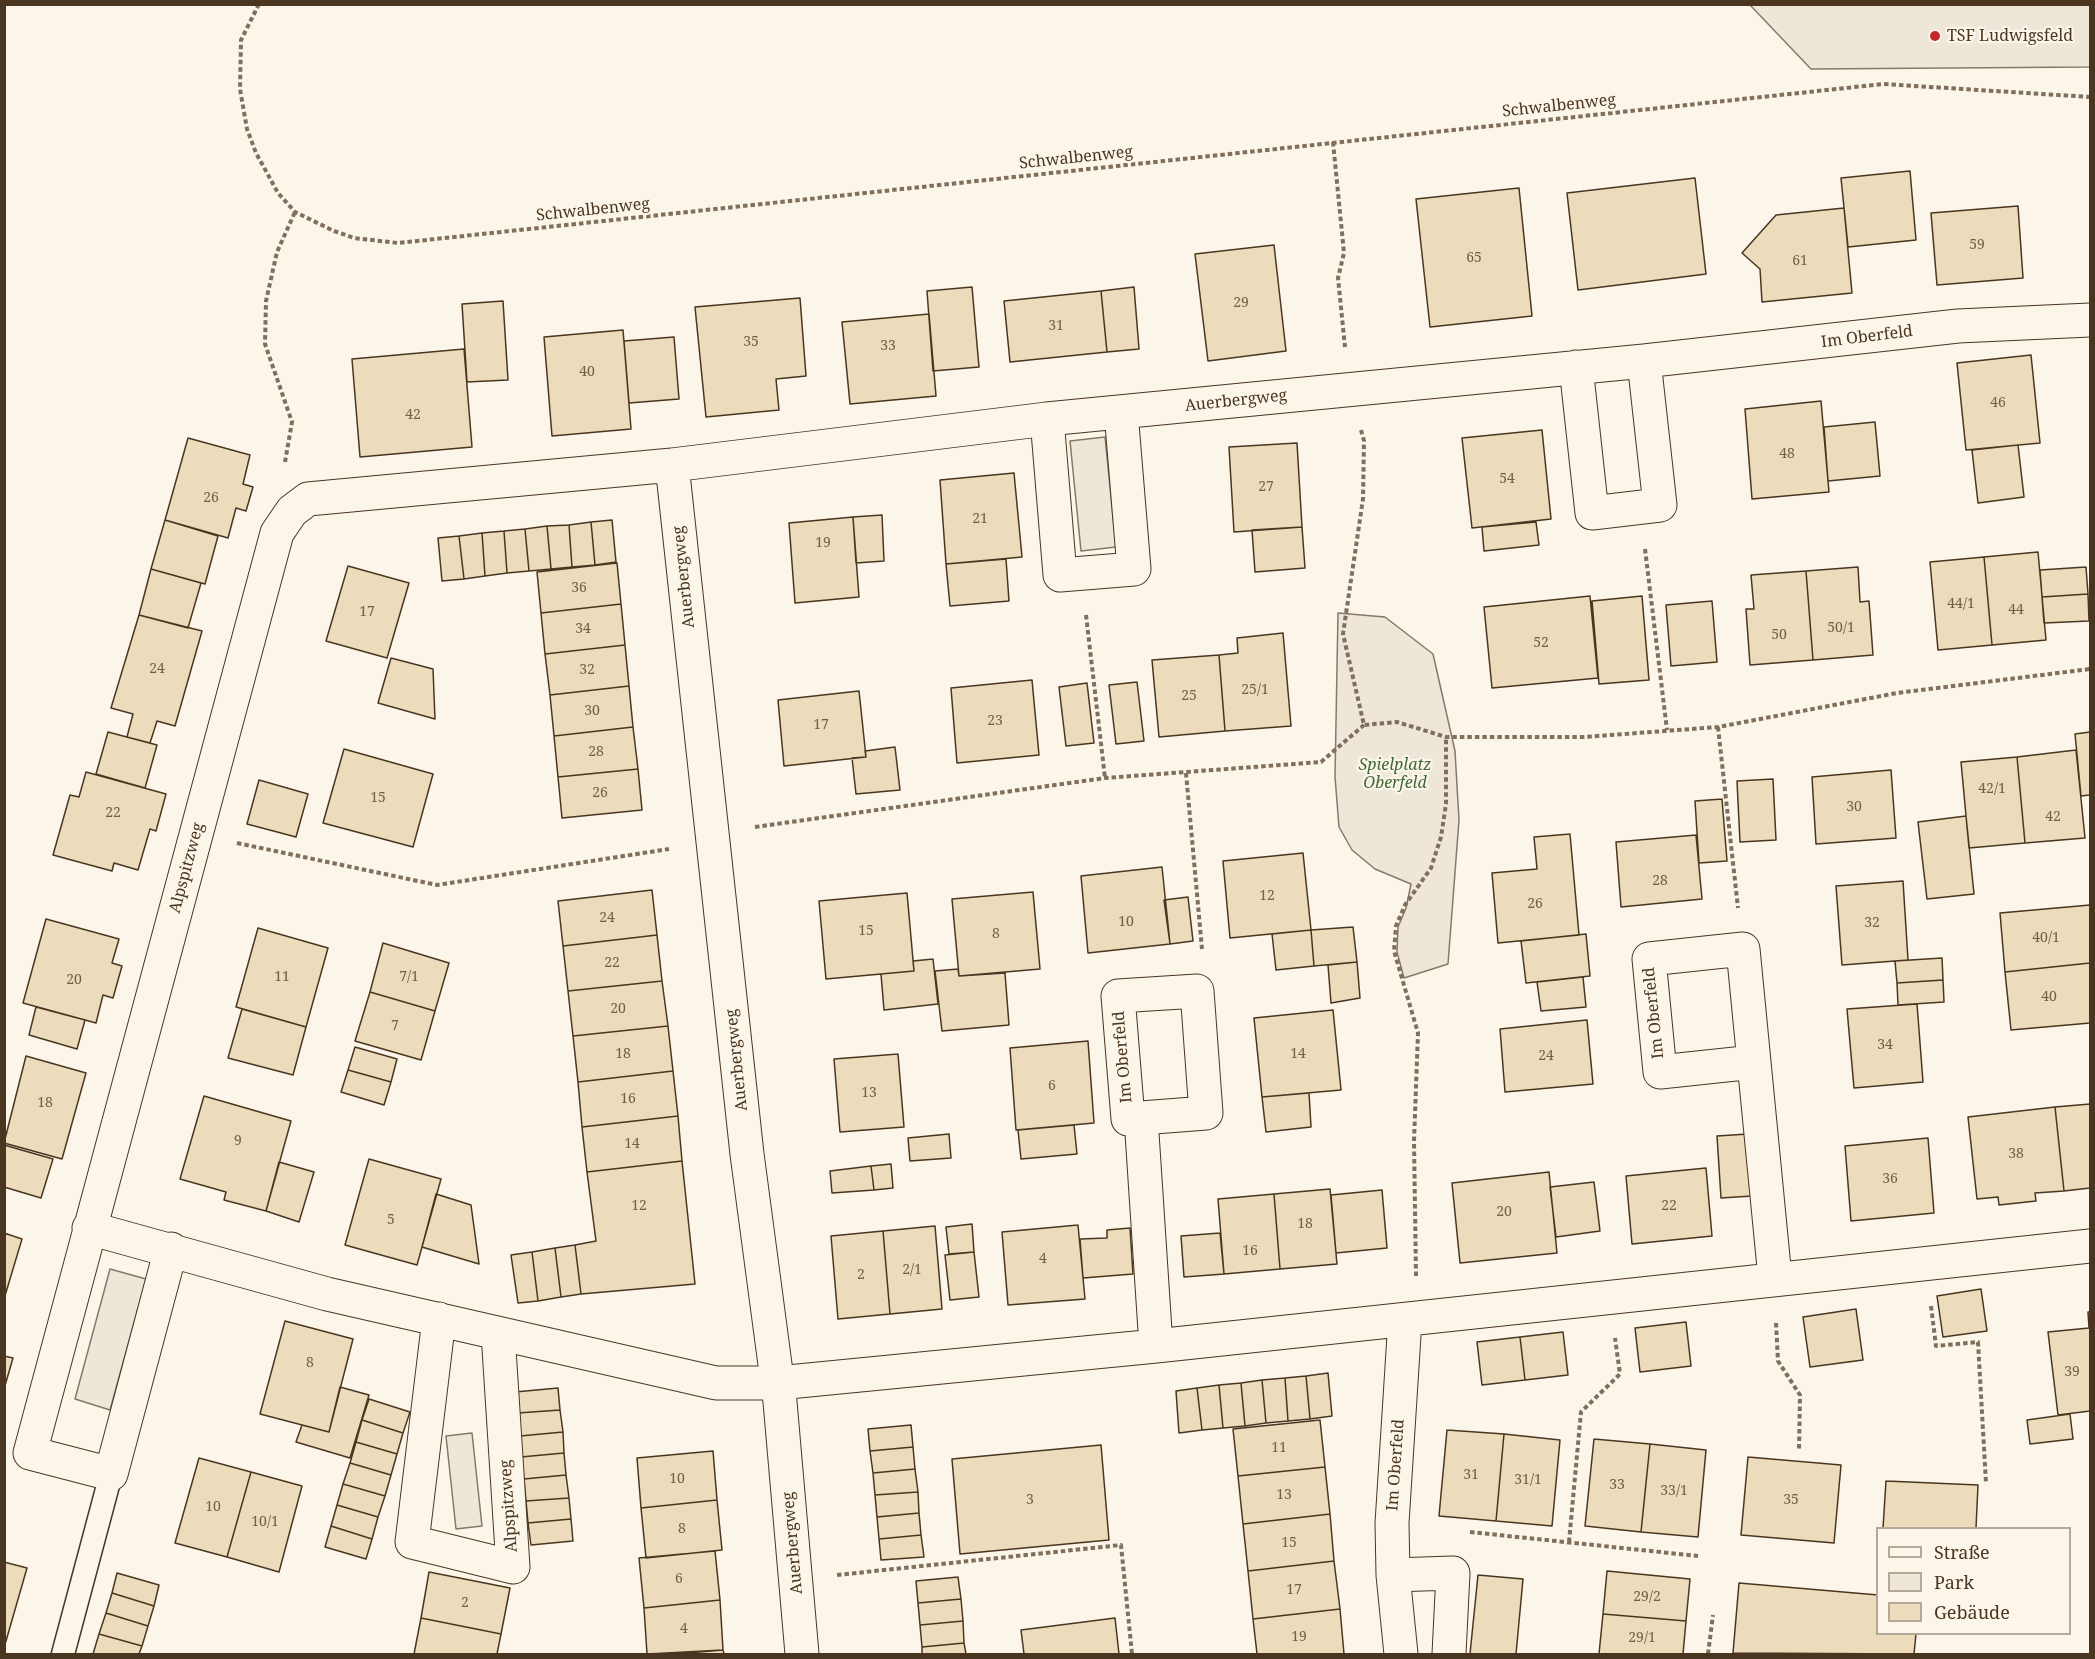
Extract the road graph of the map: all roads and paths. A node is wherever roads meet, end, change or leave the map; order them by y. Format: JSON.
{"nodes":[{"id":1,"x":259,"y":4,"type":"edge"},
{"id":2,"x":2091,"y":97,"type":"edge"},
{"id":3,"x":1333,"y":142,"type":"junction"},
{"id":4,"x":295,"y":212,"type":"junction"},
{"id":5,"x":2091,"y":320,"type":"edge"},
{"id":6,"x":1644,"y":360,"type":"junction"},
{"id":7,"x":1576,"y":367,"type":"junction"},
{"id":8,"x":1350,"y":390,"type":"junction"},
{"id":9,"x":1121,"y":412,"type":"junction"},
{"id":10,"x":1047,"y":420,"type":"junction"},
{"id":11,"x":672,"y":465,"type":"junction"},
{"id":12,"x":1637,"y":507,"type":"junction"},
{"id":13,"x":292,"y":511,"type":"junction"},
{"id":14,"x":1081,"y":573,"type":"junction"},
{"id":15,"x":2091,"y":669,"type":"edge"},
{"id":16,"x":1364,"y":725,"type":"junction"},
{"id":17,"x":1718,"y":727,"type":"junction"},
{"id":18,"x":1667,"y":730,"type":"junction"},
{"id":19,"x":1446,"y":737,"type":"junction"},
{"id":20,"x":1186,"y":773,"type":"junction"},
{"id":21,"x":1105,"y":778,"type":"junction"},
{"id":22,"x":196,"y":835,"type":"junction"},
{"id":23,"x":712,"y":838,"type":"junction"},
{"id":24,"x":1743,"y":949,"type":"junction"},
{"id":25,"x":1197,"y":991,"type":"junction"},
{"id":26,"x":1754,"y":1062,"type":"junction"},
{"id":27,"x":1141,"y":1118,"type":"junction"},
{"id":28,"x":89,"y":1228,"type":"junction"},
{"id":29,"x":2091,"y":1246,"type":"edge"},
{"id":30,"x":171,"y":1249,"type":"junction"},
{"id":31,"x":1926,"y":1263,"type":"junction"},
{"id":32,"x":1775,"y":1278,"type":"junction"},
{"id":33,"x":1610,"y":1297,"type":"junction"},
{"id":34,"x":439,"y":1320,"type":"junction"},
{"id":35,"x":1405,"y":1320,"type":"junction"},
{"id":36,"x":498,"y":1333,"type":"junction"},
{"id":37,"x":1156,"y":1346,"type":"junction"},
{"id":38,"x":778,"y":1383,"type":"junction"},
{"id":39,"x":1799,"y":1451,"type":"dead end"},
{"id":40,"x":111,"y":1474,"type":"junction"},
{"id":41,"x":1986,"y":1483,"type":"dead end"},
{"id":42,"x":1463,"y":1531,"type":"dead end"},
{"id":43,"x":1569,"y":1542,"type":"junction"},
{"id":44,"x":1698,"y":1556,"type":"dead end"},
{"id":45,"x":1393,"y":1575,"type":"junction"},
{"id":46,"x":796,"y":1579,"type":"junction"},
{"id":47,"x":1713,"y":1615,"type":"dead end"},
{"id":48,"x":63,"y":1654,"type":"edge"},
{"id":49,"x":802,"y":1654,"type":"edge"},
{"id":50,"x":1132,"y":1654,"type":"edge"},
{"id":51,"x":1401,"y":1654,"type":"edge"},
{"id":52,"x":1449,"y":1654,"type":"edge"},
{"id":53,"x":1708,"y":1654,"type":"edge"}],
"edges":[{"from":1,"to":4,"type":"path","name":"Schwalbenweg"},
{"from":2,"to":3,"type":"path","name":"Schwalbenweg"},
{"from":3,"to":4,"type":"path","name":"Schwalbenweg"},
{"from":3,"to":8,"type":"path"},
{"from":4,"to":13,"type":"path"},
{"from":5,"to":6,"type":"street","name":"Im Oberfeld"},
{"from":6,"to":7,"type":"street","name":"Im Oberfeld"},
{"from":6,"to":12,"type":"street"},
{"from":7,"to":8,"type":"street","name":"Im Oberfeld"},
{"from":7,"to":12,"type":"street"},
{"from":8,"to":9,"type":"street","name":"Auerbergweg"},
{"from":8,"to":16,"type":"path"},
{"from":9,"to":10,"type":"street","name":"Auerbergweg"},
{"from":9,"to":14,"type":"street"},
{"from":10,"to":11,"type":"street","name":"Auerbergweg"},
{"from":10,"to":14,"type":"street"},
{"from":11,"to":13,"type":"street","name":"Auerbergweg"},
{"from":11,"to":23,"type":"street","name":"Auerbergweg"},
{"from":12,"to":18,"type":"path"},
{"from":13,"to":22,"type":"street","name":"Alpspitzweg"},
{"from":14,"to":21,"type":"path"},
{"from":15,"to":17,"type":"path"},
{"from":16,"to":19,"type":"path"},
{"from":16,"to":20,"type":"path"},
{"from":17,"to":18,"type":"path"},
{"from":17,"to":24,"type":"path"},
{"from":18,"to":19,"type":"path"},
{"from":19,"to":35,"type":"path"},
{"from":20,"to":21,"type":"path"},
{"from":20,"to":25,"type":"path"},
{"from":21,"to":23,"type":"path"},
{"from":22,"to":23,"type":"path"},
{"from":22,"to":28,"type":"street","name":"Alpspitzweg"},
{"from":23,"to":38,"type":"street","name":"Auerbergweg"},
{"from":24,"to":26,"type":"street"},
{"from":24,"to":26,"type":"street","name":"Im Oberfeld"},
{"from":25,"to":27,"type":"street","name":"Im Oberfeld"},
{"from":25,"to":27,"type":"street","name":"Im Oberfeld"},
{"from":26,"to":32,"type":"street"},
{"from":27,"to":37,"type":"street","name":"Im Oberfeld"},
{"from":28,"to":30,"type":"street"},
{"from":28,"to":40,"type":"street","name":"Alpspitzweg"},
{"from":29,"to":31,"type":"street"},
{"from":30,"to":34,"type":"street"},
{"from":30,"to":40,"type":"street"},
{"from":31,"to":32,"type":"street"},
{"from":31,"to":41,"type":"path"},
{"from":32,"to":33,"type":"street"},
{"from":32,"to":39,"type":"path"},
{"from":33,"to":35,"type":"street"},
{"from":33,"to":43,"type":"path"},
{"from":34,"to":36,"type":"street"},
{"from":34,"to":36,"type":"street","name":"Alpspitzweg"},
{"from":35,"to":37,"type":"street"},
{"from":35,"to":45,"type":"street","name":"Im Oberfeld"},
{"from":36,"to":38,"type":"street"},
{"from":37,"to":38,"type":"street"},
{"from":38,"to":46,"type":"street","name":"Auerbergweg"},
{"from":40,"to":48,"type":"lane"},
{"from":42,"to":43,"type":"path"},
{"from":43,"to":44,"type":"path"},
{"from":45,"to":51,"type":"street","name":"Im Oberfeld"},
{"from":45,"to":52,"type":"street"},
{"from":46,"to":49,"type":"street","name":"Auerbergweg"},
{"from":46,"to":50,"type":"path"},
{"from":47,"to":53,"type":"path"}]}
